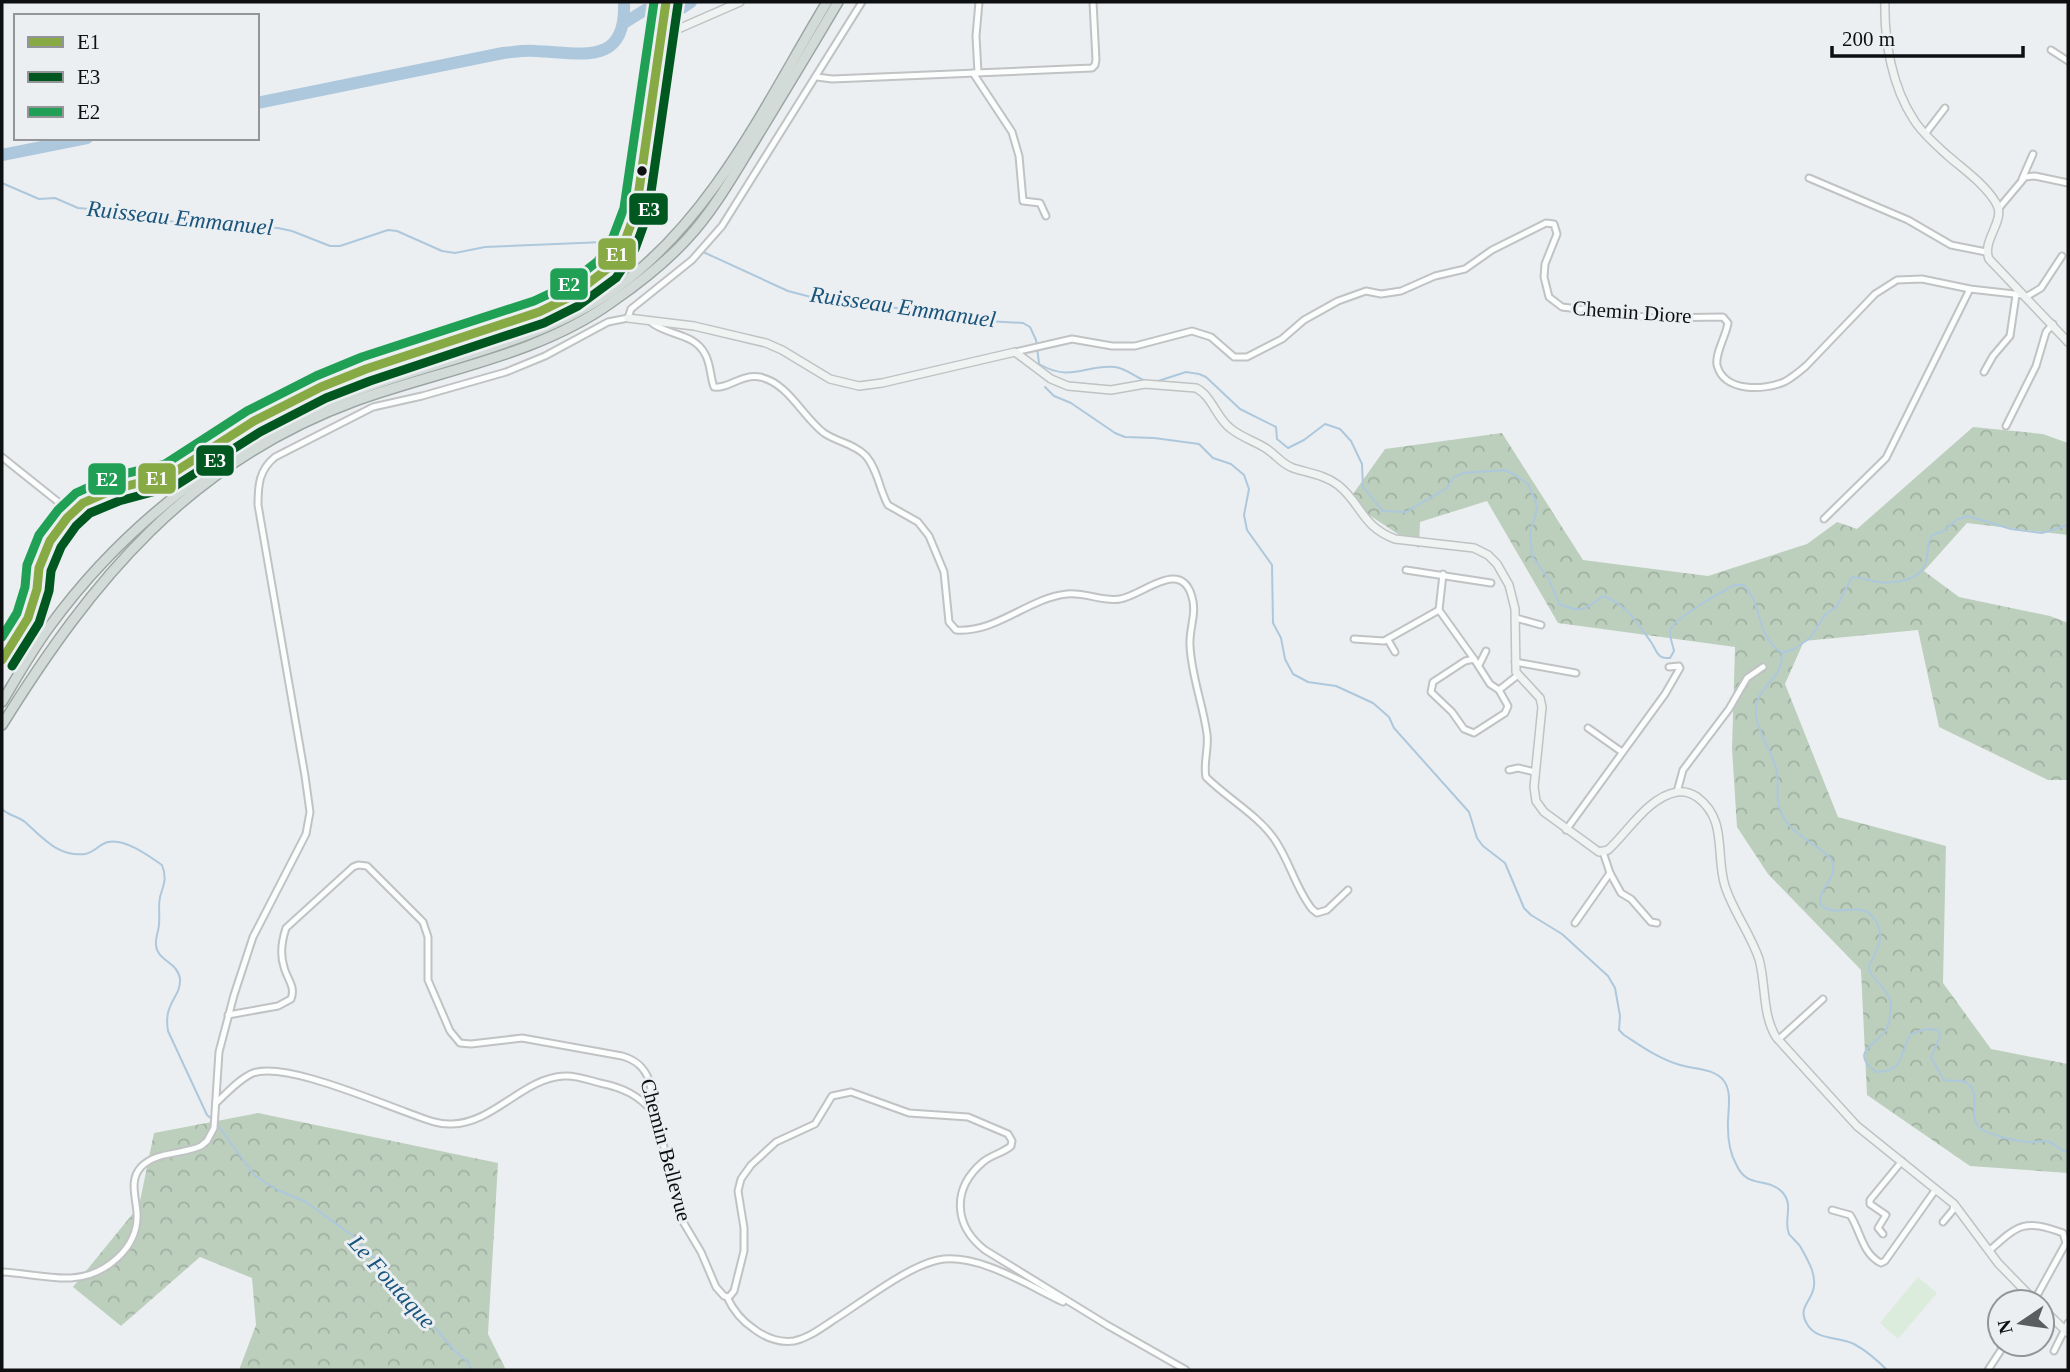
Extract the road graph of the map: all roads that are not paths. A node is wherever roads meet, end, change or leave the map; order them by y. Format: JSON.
{"nodes":[{"id":1,"x":666,"y":2,"type":"edge"},
{"id":2,"x":740,"y":2,"type":"edge"},
{"id":3,"x":827,"y":2,"type":"edge"},
{"id":4,"x":838,"y":2,"type":"edge"},
{"id":5,"x":862,"y":2,"type":"edge"},
{"id":6,"x":979,"y":2,"type":"edge"},
{"id":7,"x":1093,"y":2,"type":"edge"},
{"id":8,"x":1885,"y":2,"type":"edge"},
{"id":9,"x":662,"y":36,"type":"junction"},
{"id":10,"x":2051,"y":50,"type":"dead end"},
{"id":11,"x":2068,"y":61,"type":"edge"},
{"id":12,"x":975,"y":73,"type":"junction"},
{"id":13,"x":817,"y":77,"type":"junction"},
{"id":14,"x":1945,"y":108,"type":"dead end"},
{"id":15,"x":1925,"y":134,"type":"junction"},
{"id":16,"x":2033,"y":154,"type":"dead end"},
{"id":17,"x":1809,"y":178,"type":"dead end"},
{"id":18,"x":2022,"y":179,"type":"junction"},
{"id":19,"x":2068,"y":183,"type":"edge"},
{"id":20,"x":1999,"y":208,"type":"junction"},
{"id":21,"x":1046,"y":216,"type":"dead end"},
{"id":22,"x":1986,"y":252,"type":"junction"},
{"id":23,"x":2062,"y":256,"type":"dead end"},
{"id":24,"x":1970,"y":289,"type":"junction"},
{"id":25,"x":2022,"y":296,"type":"junction"},
{"id":26,"x":628,"y":318,"type":"junction"},
{"id":27,"x":652,"y":323,"type":"junction"},
{"id":28,"x":2053,"y":324,"type":"junction"},
{"id":29,"x":2068,"y":342,"type":"edge"},
{"id":30,"x":1015,"y":352,"type":"junction"},
{"id":31,"x":1984,"y":372,"type":"dead end"},
{"id":32,"x":2006,"y":426,"type":"dead end"},
{"id":33,"x":2,"y":457,"type":"edge"},
{"id":34,"x":96,"y":498,"type":"junction"},
{"id":35,"x":83,"y":503,"type":"junction"},
{"id":36,"x":62,"y":505,"type":"junction"},
{"id":37,"x":82,"y":512,"type":"junction"},
{"id":38,"x":70,"y":515,"type":"junction"},
{"id":39,"x":1824,"y":519,"type":"dead end"},
{"id":40,"x":62,"y":523,"type":"junction"},
{"id":41,"x":1406,"y":570,"type":"dead end"},
{"id":42,"x":44,"y":572,"type":"junction"},
{"id":43,"x":1443,"y":574,"type":"junction"},
{"id":44,"x":1491,"y":583,"type":"dead end"},
{"id":45,"x":37,"y":589,"type":"junction"},
{"id":46,"x":1439,"y":610,"type":"junction"},
{"id":47,"x":1517,"y":618,"type":"junction"},
{"id":48,"x":1541,"y":625,"type":"dead end"},
{"id":49,"x":1354,"y":639,"type":"dead end"},
{"id":50,"x":1388,"y":639,"type":"junction"},
{"id":51,"x":1486,"y":651,"type":"dead end"},
{"id":52,"x":1395,"y":652,"type":"dead end"},
{"id":53,"x":1474,"y":659,"type":"junction"},
{"id":54,"x":2,"y":660,"type":"edge"},
{"id":55,"x":1515,"y":662,"type":"junction"},
{"id":56,"x":1479,"y":665,"type":"junction"},
{"id":57,"x":1670,"y":667,"type":"dead end"},
{"id":58,"x":1763,"y":667,"type":"dead end"},
{"id":59,"x":1576,"y":673,"type":"dead end"},
{"id":60,"x":1518,"y":675,"type":"junction"},
{"id":61,"x":1499,"y":690,"type":"junction"},
{"id":62,"x":2,"y":702,"type":"edge"},
{"id":63,"x":1508,"y":706,"type":"junction"},
{"id":64,"x":1514,"y":712,"type":"dead end"},
{"id":65,"x":2,"y":725,"type":"edge"},
{"id":66,"x":1588,"y":728,"type":"dead end"},
{"id":67,"x":1622,"y":752,"type":"junction"},
{"id":68,"x":1509,"y":770,"type":"dead end"},
{"id":69,"x":1535,"y":772,"type":"junction"},
{"id":70,"x":1677,"y":792,"type":"junction"},
{"id":71,"x":1566,"y":830,"type":"junction"},
{"id":72,"x":1603,"y":852,"type":"junction"},
{"id":73,"x":1610,"y":873,"type":"junction"},
{"id":74,"x":1348,"y":890,"type":"dead end"},
{"id":75,"x":1575,"y":923,"type":"dead end"},
{"id":76,"x":1657,"y":923,"type":"dead end"},
{"id":77,"x":1823,"y":999,"type":"dead end"},
{"id":78,"x":228,"y":1015,"type":"junction"},
{"id":79,"x":1778,"y":1040,"type":"junction"},
{"id":80,"x":216,"y":1103,"type":"junction"},
{"id":81,"x":657,"y":1116,"type":"junction"},
{"id":82,"x":1902,"y":1161,"type":"junction"},
{"id":83,"x":1936,"y":1189,"type":"junction"},
{"id":84,"x":1954,"y":1204,"type":"junction"},
{"id":85,"x":1832,"y":1210,"type":"dead end"},
{"id":86,"x":1943,"y":1222,"type":"dead end"},
{"id":87,"x":1883,"y":1234,"type":"dead end"},
{"id":88,"x":2067,"y":1237,"type":"edge"},
{"id":89,"x":1989,"y":1251,"type":"junction"},
{"id":90,"x":2065,"y":1251,"type":"edge"},
{"id":91,"x":2,"y":1272,"type":"edge"},
{"id":92,"x":2021,"y":1288,"type":"edge"},
{"id":93,"x":2043,"y":1288,"type":"edge"},
{"id":94,"x":727,"y":1297,"type":"junction"},
{"id":95,"x":1089,"y":1314,"type":"junction"},
{"id":96,"x":2067,"y":1328,"type":"edge"},
{"id":97,"x":2056,"y":1347,"type":"edge"},
{"id":98,"x":1185,"y":1370,"type":"edge"}],
"edges":[{"from":1,"to":9,"type":"street"},
{"from":2,"to":9,"type":"street"},
{"from":3,"to":62,"type":"highway"},
{"from":4,"to":65,"type":"highway"},
{"from":5,"to":13,"type":"street"},
{"from":6,"to":12,"type":"street"},
{"from":7,"to":12,"type":"street"},
{"from":8,"to":15,"type":"street"},
{"from":9,"to":34,"type":"street"},
{"from":10,"to":11,"type":"street"},
{"from":12,"to":13,"type":"street"},
{"from":12,"to":21,"type":"street"},
{"from":13,"to":26,"type":"street"},
{"from":14,"to":15,"type":"street"},
{"from":15,"to":20,"type":"street"},
{"from":16,"to":18,"type":"street"},
{"from":17,"to":22,"type":"street"},
{"from":18,"to":19,"type":"street"},
{"from":18,"to":20,"type":"street"},
{"from":20,"to":22,"type":"street"},
{"from":22,"to":25,"type":"street"},
{"from":23,"to":25,"type":"street"},
{"from":24,"to":25,"type":"street","name":"Chemin Diore"},
{"from":24,"to":30,"type":"street","name":"Chemin Diore"},
{"from":24,"to":39,"type":"street"},
{"from":25,"to":28,"type":"street"},
{"from":25,"to":31,"type":"street"},
{"from":26,"to":27,"type":"street"},
{"from":26,"to":78,"type":"street"},
{"from":27,"to":30,"type":"street"},
{"from":27,"to":74,"type":"street"},
{"from":28,"to":29,"type":"street"},
{"from":28,"to":32,"type":"street"},
{"from":30,"to":47,"type":"street"},
{"from":33,"to":36,"type":"street"},
{"from":34,"to":35,"type":"street"},
{"from":34,"to":37,"type":"street"},
{"from":35,"to":36,"type":"street"},
{"from":35,"to":38,"type":"street"},
{"from":36,"to":38,"type":"street"},
{"from":36,"to":40,"type":"street"},
{"from":37,"to":38,"type":"street"},
{"from":37,"to":42,"type":"street"},
{"from":38,"to":40,"type":"street"},
{"from":38,"to":42,"type":"street"},
{"from":40,"to":45,"type":"street"},
{"from":41,"to":43,"type":"street"},
{"from":42,"to":45,"type":"street"},
{"from":43,"to":44,"type":"street"},
{"from":43,"to":46,"type":"street"},
{"from":45,"to":54,"type":"street"},
{"from":46,"to":50,"type":"street"},
{"from":46,"to":53,"type":"street"},
{"from":47,"to":48,"type":"street"},
{"from":47,"to":55,"type":"street"},
{"from":49,"to":50,"type":"street"},
{"from":50,"to":52,"type":"street"},
{"from":51,"to":56,"type":"street"},
{"from":53,"to":56,"type":"street"},
{"from":53,"to":63,"type":"street"},
{"from":55,"to":59,"type":"street"},
{"from":55,"to":60,"type":"street"},
{"from":56,"to":61,"type":"street"},
{"from":57,"to":67,"type":"street"},
{"from":58,"to":70,"type":"street"},
{"from":60,"to":61,"type":"street"},
{"from":60,"to":69,"type":"street"},
{"from":61,"to":63,"type":"street"},
{"from":63,"to":64,"type":"street"},
{"from":66,"to":67,"type":"street"},
{"from":67,"to":71,"type":"street"},
{"from":68,"to":69,"type":"street"},
{"from":69,"to":71,"type":"street"},
{"from":70,"to":72,"type":"street"},
{"from":70,"to":79,"type":"street"},
{"from":71,"to":72,"type":"street"},
{"from":72,"to":73,"type":"street"},
{"from":73,"to":75,"type":"street"},
{"from":73,"to":76,"type":"street"},
{"from":77,"to":79,"type":"street"},
{"from":78,"to":80,"type":"street"},
{"from":78,"to":81,"type":"street","name":"Chemin Bellevue"},
{"from":79,"to":82,"type":"street"},
{"from":80,"to":81,"type":"street"},
{"from":80,"to":91,"type":"street"},
{"from":81,"to":94,"type":"street","name":"Chemin Bellevue"},
{"from":82,"to":83,"type":"street"},
{"from":82,"to":87,"type":"street"},
{"from":83,"to":84,"type":"street"},
{"from":83,"to":85,"type":"street"},
{"from":84,"to":86,"type":"street"},
{"from":84,"to":89,"type":"street"},
{"from":88,"to":89,"type":"street"},
{"from":88,"to":90,"type":"street"},
{"from":89,"to":92,"type":"street"},
{"from":90,"to":93,"type":"street"},
{"from":94,"to":95,"type":"street","name":"Chemin Bellevue"},
{"from":94,"to":95,"type":"street"},
{"from":95,"to":98,"type":"street"},
{"from":96,"to":97,"type":"street"}]}
